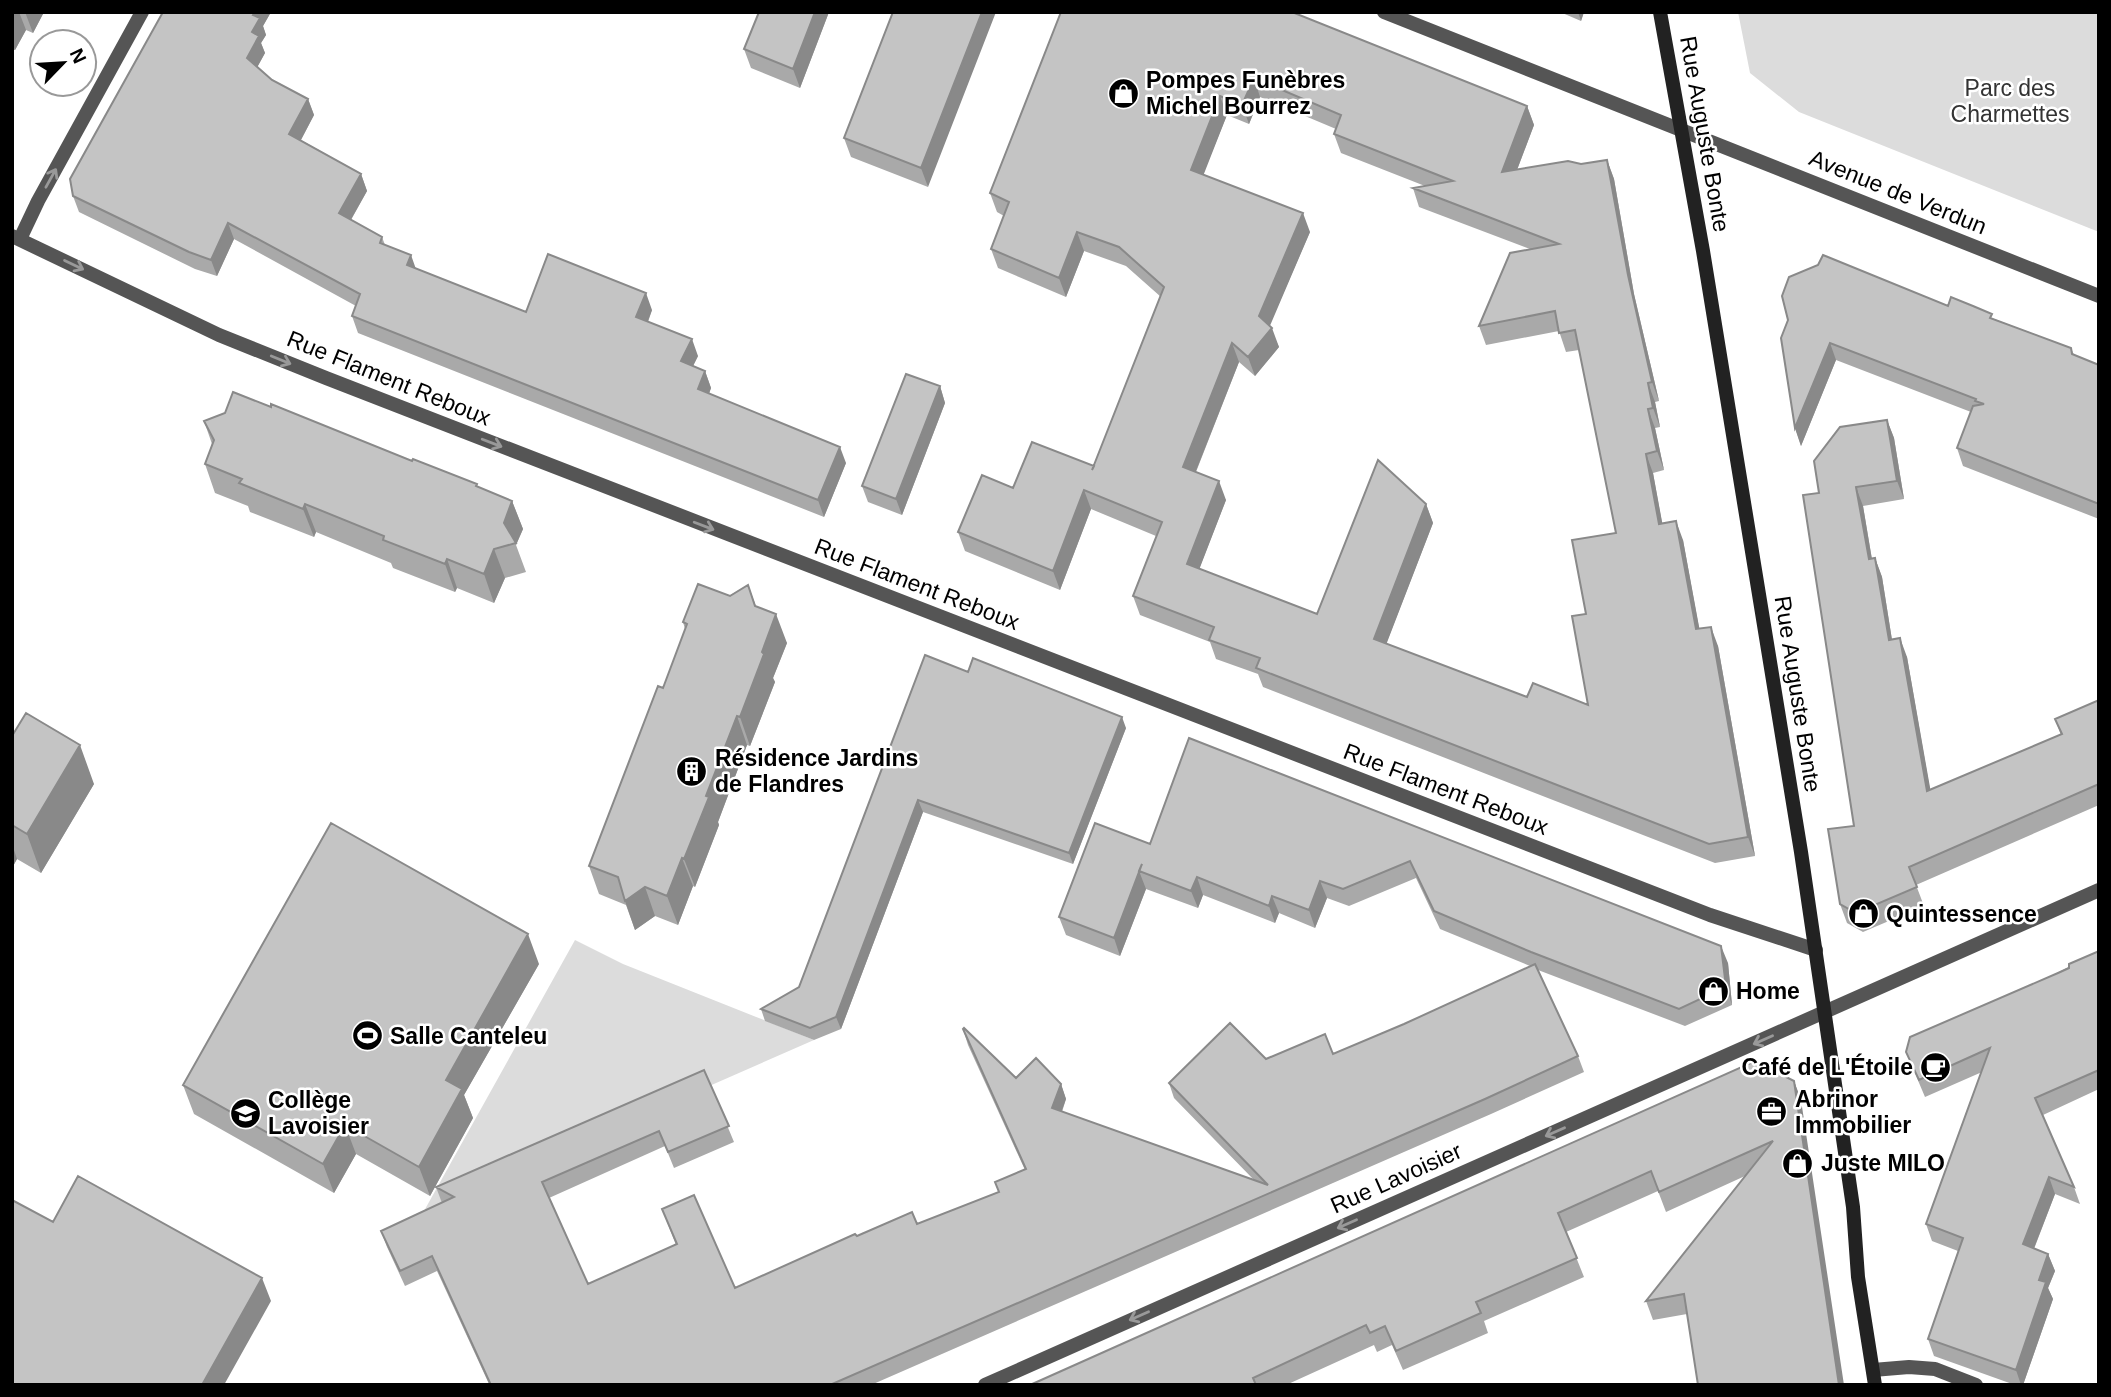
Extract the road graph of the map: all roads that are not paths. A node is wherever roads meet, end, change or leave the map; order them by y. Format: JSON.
{"nodes":[{"id":1,"x":142,"y":12,"type":"edge"},
{"id":2,"x":1384,"y":12,"type":"edge"},
{"id":3,"x":1660,"y":12,"type":"edge"},
{"id":4,"x":1681,"y":131,"type":"junction"},
{"id":5,"x":16,"y":237,"type":"edge"},
{"id":6,"x":2099,"y":296,"type":"edge"},
{"id":7,"x":2099,"y":890,"type":"edge"},
{"id":8,"x":1816,"y":950,"type":"junction"},
{"id":9,"x":1825,"y":1012,"type":"junction"},
{"id":10,"x":1874,"y":1377,"type":"edge"},
{"id":11,"x":985,"y":1385,"type":"edge"},
{"id":12,"x":1976,"y":1385,"type":"edge"}],
"edges":[{"from":5,"to":1,"type":"street","one_way":true},
{"from":2,"to":4,"type":"street","name":"Avenue de Verdun"},
{"from":3,"to":4,"type":"street","name":"Rue Auguste Bonte"},
{"from":4,"to":6,"type":"street","name":"Avenue de Verdun"},
{"from":4,"to":8,"type":"street","name":"Rue Auguste Bonte"},
{"from":5,"to":8,"type":"street","name":"Rue Flament Reboux","one_way":true},
{"from":7,"to":9,"type":"street","name":"Rue Lavoisier"},
{"from":8,"to":9,"type":"street","name":"Rue Auguste Bonte"},
{"from":9,"to":10,"type":"street","name":"Rue Auguste Bonte"},
{"from":9,"to":11,"type":"street","name":"Rue Lavoisier","one_way":true},
{"from":10,"to":12,"type":"street"}]}
